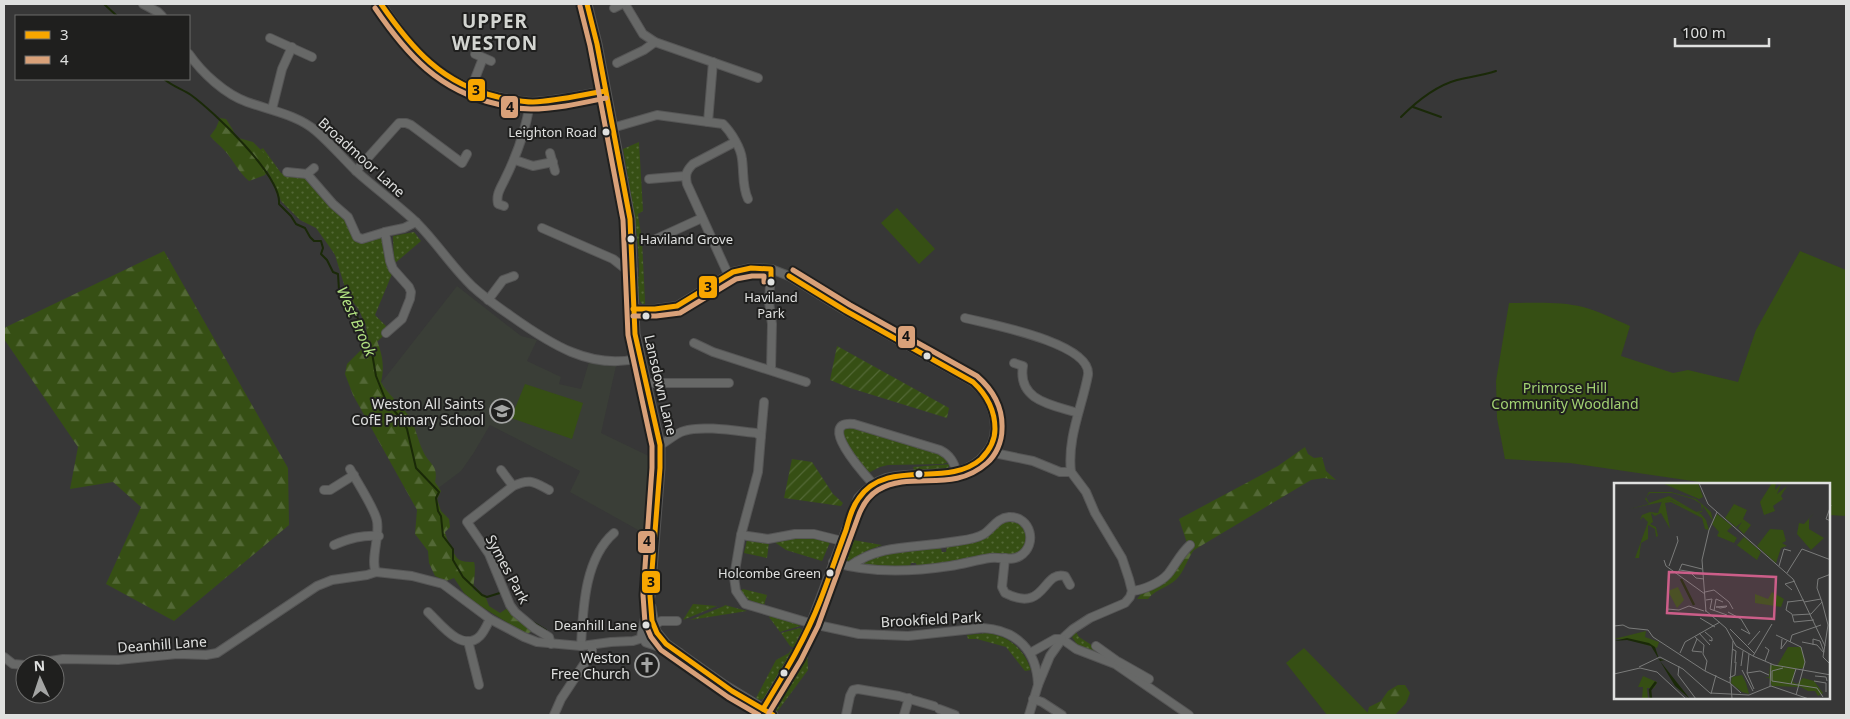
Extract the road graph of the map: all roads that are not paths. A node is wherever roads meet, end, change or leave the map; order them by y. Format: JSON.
{"nodes":[{"id":1,"x":145,"y":4,"type":"edge"},
{"id":2,"x":381,"y":4,"type":"edge"},
{"id":3,"x":587,"y":4,"type":"edge"},
{"id":4,"x":623,"y":4,"type":"edge"},
{"id":5,"x":614,"y":8,"type":"dead end"},
{"id":6,"x":161,"y":15,"type":"edge"},
{"id":7,"x":270,"y":38,"type":"dead end"},
{"id":8,"x":655,"y":42,"type":"junction"},
{"id":9,"x":292,"y":47,"type":"junction"},
{"id":10,"x":475,"y":54,"type":"dead end"},
{"id":11,"x":190,"y":55,"type":"edge"},
{"id":12,"x":312,"y":57,"type":"dead end"},
{"id":13,"x":713,"y":62,"type":"junction"},
{"id":14,"x":617,"y":63,"type":"dead end"},
{"id":15,"x":758,"y":78,"type":"dead end"},
{"id":16,"x":471,"y":89,"type":"junction"},
{"id":17,"x":604,"y":91,"type":"junction"},
{"id":18,"x":530,"y":102,"type":"junction"},
{"id":19,"x":272,"y":109,"type":"junction"},
{"id":20,"x":708,"y":122,"type":"junction"},
{"id":21,"x":612,"y":128,"type":"junction"},
{"id":22,"x":735,"y":142,"type":"junction"},
{"id":23,"x":550,"y":153,"type":"dead end"},
{"id":24,"x":467,"y":154,"type":"dead end"},
{"id":25,"x":515,"y":160,"type":"junction"},
{"id":26,"x":553,"y":162,"type":"junction"},
{"id":27,"x":314,"y":168,"type":"dead end"},
{"id":28,"x":356,"y":171,"type":"junction"},
{"id":29,"x":555,"y":171,"type":"dead end"},
{"id":30,"x":287,"y":172,"type":"dead end"},
{"id":31,"x":307,"y":174,"type":"junction"},
{"id":32,"x":685,"y":176,"type":"junction"},
{"id":33,"x":647,"y":180,"type":"dead end"},
{"id":34,"x":748,"y":199,"type":"dead end"},
{"id":35,"x":504,"y":206,"type":"dead end"},
{"id":36,"x":702,"y":218,"type":"junction"},
{"id":37,"x":416,"y":222,"type":"junction"},
{"id":38,"x":542,"y":228,"type":"dead end"},
{"id":39,"x":386,"y":232,"type":"junction"},
{"id":40,"x":656,"y":239,"type":"dead end"},
{"id":41,"x":633,"y":270,"type":"junction"},
{"id":42,"x":771,"y":270,"type":"junction"},
{"id":43,"x":728,"y":274,"type":"junction"},
{"id":44,"x":514,"y":276,"type":"dead end"},
{"id":45,"x":488,"y":300,"type":"junction"},
{"id":46,"x":633,"y":309,"type":"junction"},
{"id":47,"x":965,"y":318,"type":"dead end"},
{"id":48,"x":396,"y":325,"type":"junction"},
{"id":49,"x":386,"y":333,"type":"dead end"},
{"id":50,"x":402,"y":333,"type":"dead end"},
{"id":51,"x":694,"y":343,"type":"dead end"},
{"id":52,"x":640,"y":358,"type":"junction"},
{"id":53,"x":1014,"y":363,"type":"dead end"},
{"id":54,"x":771,"y":370,"type":"junction"},
{"id":55,"x":806,"y":382,"type":"dead end"},
{"id":56,"x":646,"y":383,"type":"junction"},
{"id":57,"x":729,"y":383,"type":"dead end"},
{"id":58,"x":764,"y":402,"type":"dead end"},
{"id":59,"x":1078,"y":413,"type":"junction"},
{"id":60,"x":761,"y":436,"type":"junction"},
{"id":61,"x":660,"y":445,"type":"junction"},
{"id":62,"x":990,"y":449,"type":"junction"},
{"id":63,"x":501,"y":470,"type":"dead end"},
{"id":64,"x":957,"y":472,"type":"junction"},
{"id":65,"x":1071,"y":472,"type":"junction"},
{"id":66,"x":547,"y":479,"type":"dead end"},
{"id":67,"x":872,"y":484,"type":"junction"},
{"id":68,"x":513,"y":486,"type":"junction"},
{"id":69,"x":328,"y":492,"type":"dead end"},
{"id":70,"x":461,"y":514,"type":"dead end"},
{"id":71,"x":467,"y":522,"type":"junction"},
{"id":72,"x":614,"y":533,"type":"dead end"},
{"id":73,"x":741,"y":535,"type":"junction"},
{"id":74,"x":379,"y":536,"type":"junction"},
{"id":75,"x":842,"y":541,"type":"junction"},
{"id":76,"x":334,"y":545,"type":"dead end"},
{"id":77,"x":1190,"y":545,"type":"dead end"},
{"id":78,"x":1005,"y":558,"type":"junction"},
{"id":79,"x":833,"y":562,"type":"junction"},
{"id":80,"x":850,"y":566,"type":"junction"},
{"id":81,"x":376,"y":572,"type":"junction"},
{"id":82,"x":1070,"y":584,"type":"dead end"},
{"id":83,"x":1132,"y":591,"type":"junction"},
{"id":84,"x":650,"y":596,"type":"junction"},
{"id":85,"x":428,"y":612,"type":"dead end"},
{"id":86,"x":490,"y":619,"type":"junction"},
{"id":87,"x":677,"y":621,"type":"dead end"},
{"id":88,"x":811,"y":623,"type":"junction"},
{"id":89,"x":656,"y":629,"type":"junction"},
{"id":90,"x":646,"y":636,"type":"junction"},
{"id":91,"x":1062,"y":639,"type":"junction"},
{"id":92,"x":468,"y":641,"type":"junction"},
{"id":93,"x":551,"y":644,"type":"junction"},
{"id":94,"x":581,"y":646,"type":"junction"},
{"id":95,"x":592,"y":646,"type":"junction"},
{"id":96,"x":1096,"y":646,"type":"dead end"},
{"id":97,"x":679,"y":653,"type":"junction"},
{"id":98,"x":1030,"y":653,"type":"junction"},
{"id":99,"x":4,"y":657,"type":"edge"},
{"id":100,"x":65,"y":659,"type":"edge"},
{"id":101,"x":1116,"y":662,"type":"junction"},
{"id":102,"x":15,"y":664,"type":"edge"},
{"id":103,"x":1149,"y":679,"type":"dead end"},
{"id":104,"x":481,"y":681,"type":"dead end"},
{"id":105,"x":1038,"y":685,"type":"junction"},
{"id":106,"x":909,"y":698,"type":"junction"},
{"id":107,"x":1033,"y":700,"type":"junction"},
{"id":108,"x":764,"y":709,"type":"junction"},
{"id":109,"x":554,"y":715,"type":"edge"},
{"id":110,"x":773,"y":715,"type":"edge"},
{"id":111,"x":846,"y":715,"type":"edge"},
{"id":112,"x":904,"y":715,"type":"edge"},
{"id":113,"x":955,"y":715,"type":"edge"},
{"id":114,"x":1029,"y":715,"type":"edge"},
{"id":115,"x":1062,"y":715,"type":"edge"},
{"id":116,"x":1189,"y":715,"type":"edge"}],
"edges":[{"from":1,"to":6,"type":"street"},
{"from":2,"to":16,"type":"street"},
{"from":3,"to":17,"type":"street","name":"Lansdown Lane"},
{"from":4,"to":5,"type":"street"},
{"from":4,"to":8,"type":"street"},
{"from":7,"to":9,"type":"street"},
{"from":8,"to":13,"type":"street"},
{"from":8,"to":14,"type":"street"},
{"from":9,"to":12,"type":"street"},
{"from":9,"to":19,"type":"street"},
{"from":10,"to":16,"type":"street"},
{"from":11,"to":19,"type":"street","name":"Broadmoor Lane"},
{"from":13,"to":15,"type":"street"},
{"from":13,"to":20,"type":"street"},
{"from":16,"to":18,"type":"street"},
{"from":17,"to":18,"type":"street"},
{"from":17,"to":21,"type":"street","name":"Lansdown Lane"},
{"from":18,"to":25,"type":"street"},
{"from":19,"to":28,"type":"street","name":"Broadmoor Lane"},
{"from":20,"to":21,"type":"street"},
{"from":20,"to":22,"type":"street"},
{"from":21,"to":41,"type":"street","name":"Lansdown Lane"},
{"from":22,"to":32,"type":"street"},
{"from":22,"to":34,"type":"street"},
{"from":23,"to":26,"type":"street"},
{"from":24,"to":28,"type":"street"},
{"from":25,"to":26,"type":"street"},
{"from":25,"to":35,"type":"street"},
{"from":26,"to":29,"type":"street"},
{"from":27,"to":31,"type":"street"},
{"from":28,"to":37,"type":"street","name":"Broadmoor Lane"},
{"from":30,"to":31,"type":"street"},
{"from":31,"to":39,"type":"street"},
{"from":32,"to":33,"type":"street"},
{"from":32,"to":36,"type":"street"},
{"from":36,"to":40,"type":"street"},
{"from":36,"to":43,"type":"street"},
{"from":37,"to":39,"type":"street"},
{"from":37,"to":45,"type":"street","name":"Broadmoor Lane"},
{"from":38,"to":41,"type":"street"},
{"from":39,"to":48,"type":"street"},
{"from":41,"to":46,"type":"street","name":"Lansdown Lane"},
{"from":42,"to":43,"type":"street"},
{"from":42,"to":54,"type":"street"},
{"from":42,"to":62,"type":"street"},
{"from":43,"to":46,"type":"street"},
{"from":44,"to":45,"type":"street"},
{"from":45,"to":52,"type":"street","name":"Broadmoor Lane"},
{"from":46,"to":52,"type":"street","name":"Lansdown Lane"},
{"from":47,"to":59,"type":"street"},
{"from":48,"to":49,"type":"street"},
{"from":48,"to":50,"type":"street"},
{"from":51,"to":54,"type":"street"},
{"from":52,"to":56,"type":"street","name":"Lansdown Lane"},
{"from":53,"to":59,"type":"street"},
{"from":54,"to":55,"type":"street"},
{"from":56,"to":57,"type":"street"},
{"from":56,"to":61,"type":"street","name":"Lansdown Lane"},
{"from":58,"to":60,"type":"street","name":"Brookfield Park"},
{"from":59,"to":65,"type":"street"},
{"from":60,"to":61,"type":"street"},
{"from":60,"to":73,"type":"street","name":"Brookfield Park"},
{"from":61,"to":84,"type":"street","name":"Lansdown Lane"},
{"from":62,"to":64,"type":"street"},
{"from":62,"to":65,"type":"street"},
{"from":63,"to":68,"type":"street"},
{"from":64,"to":67,"type":"street"},
{"from":64,"to":67,"type":"street"},
{"from":65,"to":83,"type":"street"},
{"from":66,"to":68,"type":"street"},
{"from":67,"to":75,"type":"street"},
{"from":68,"to":71,"type":"street"},
{"from":69,"to":74,"type":"street"},
{"from":70,"to":71,"type":"street","name":"Symes Park"},
{"from":71,"to":93,"type":"street","name":"Symes Park"},
{"from":72,"to":94,"type":"street"},
{"from":73,"to":75,"type":"street"},
{"from":73,"to":88,"type":"street","name":"Brookfield Park"},
{"from":74,"to":76,"type":"street"},
{"from":74,"to":81,"type":"street"},
{"from":75,"to":79,"type":"street"},
{"from":77,"to":83,"type":"street"},
{"from":78,"to":80,"type":"street"},
{"from":78,"to":80,"type":"street"},
{"from":78,"to":82,"type":"street"},
{"from":79,"to":80,"type":"street"},
{"from":79,"to":88,"type":"street"},
{"from":81,"to":86,"type":"street","name":"Deanhill Lane"},
{"from":81,"to":100,"type":"street","name":"Deanhill Lane"},
{"from":83,"to":91,"type":"street"},
{"from":84,"to":89,"type":"street","name":"Lansdown Lane"},
{"from":84,"to":90,"type":"street","name":"Lansdown Lane"},
{"from":85,"to":92,"type":"street"},
{"from":86,"to":92,"type":"street"},
{"from":86,"to":93,"type":"street","name":"Deanhill Lane"},
{"from":87,"to":89,"type":"street"},
{"from":88,"to":98,"type":"street","name":"Brookfield Park"},
{"from":88,"to":108,"type":"street"},
{"from":89,"to":90,"type":"street"},
{"from":89,"to":90,"type":"street"},
{"from":89,"to":97,"type":"street"},
{"from":90,"to":95,"type":"street","name":"Deanhill Lane"},
{"from":90,"to":97,"type":"street"},
{"from":91,"to":98,"type":"street"},
{"from":91,"to":101,"type":"street"},
{"from":91,"to":105,"type":"street"},
{"from":92,"to":104,"type":"street"},
{"from":93,"to":94,"type":"street","name":"Deanhill Lane"},
{"from":94,"to":95,"type":"street","name":"Deanhill Lane"},
{"from":95,"to":109,"type":"street"},
{"from":96,"to":101,"type":"street"},
{"from":97,"to":108,"type":"street"},
{"from":98,"to":105,"type":"street","name":"Brookfield Park"},
{"from":99,"to":102,"type":"street"},
{"from":101,"to":103,"type":"street"},
{"from":101,"to":116,"type":"street"},
{"from":105,"to":107,"type":"street"},
{"from":106,"to":111,"type":"street"},
{"from":106,"to":112,"type":"street"},
{"from":106,"to":113,"type":"street"},
{"from":107,"to":114,"type":"street"},
{"from":107,"to":115,"type":"street"},
{"from":108,"to":110,"type":"street"}]}
